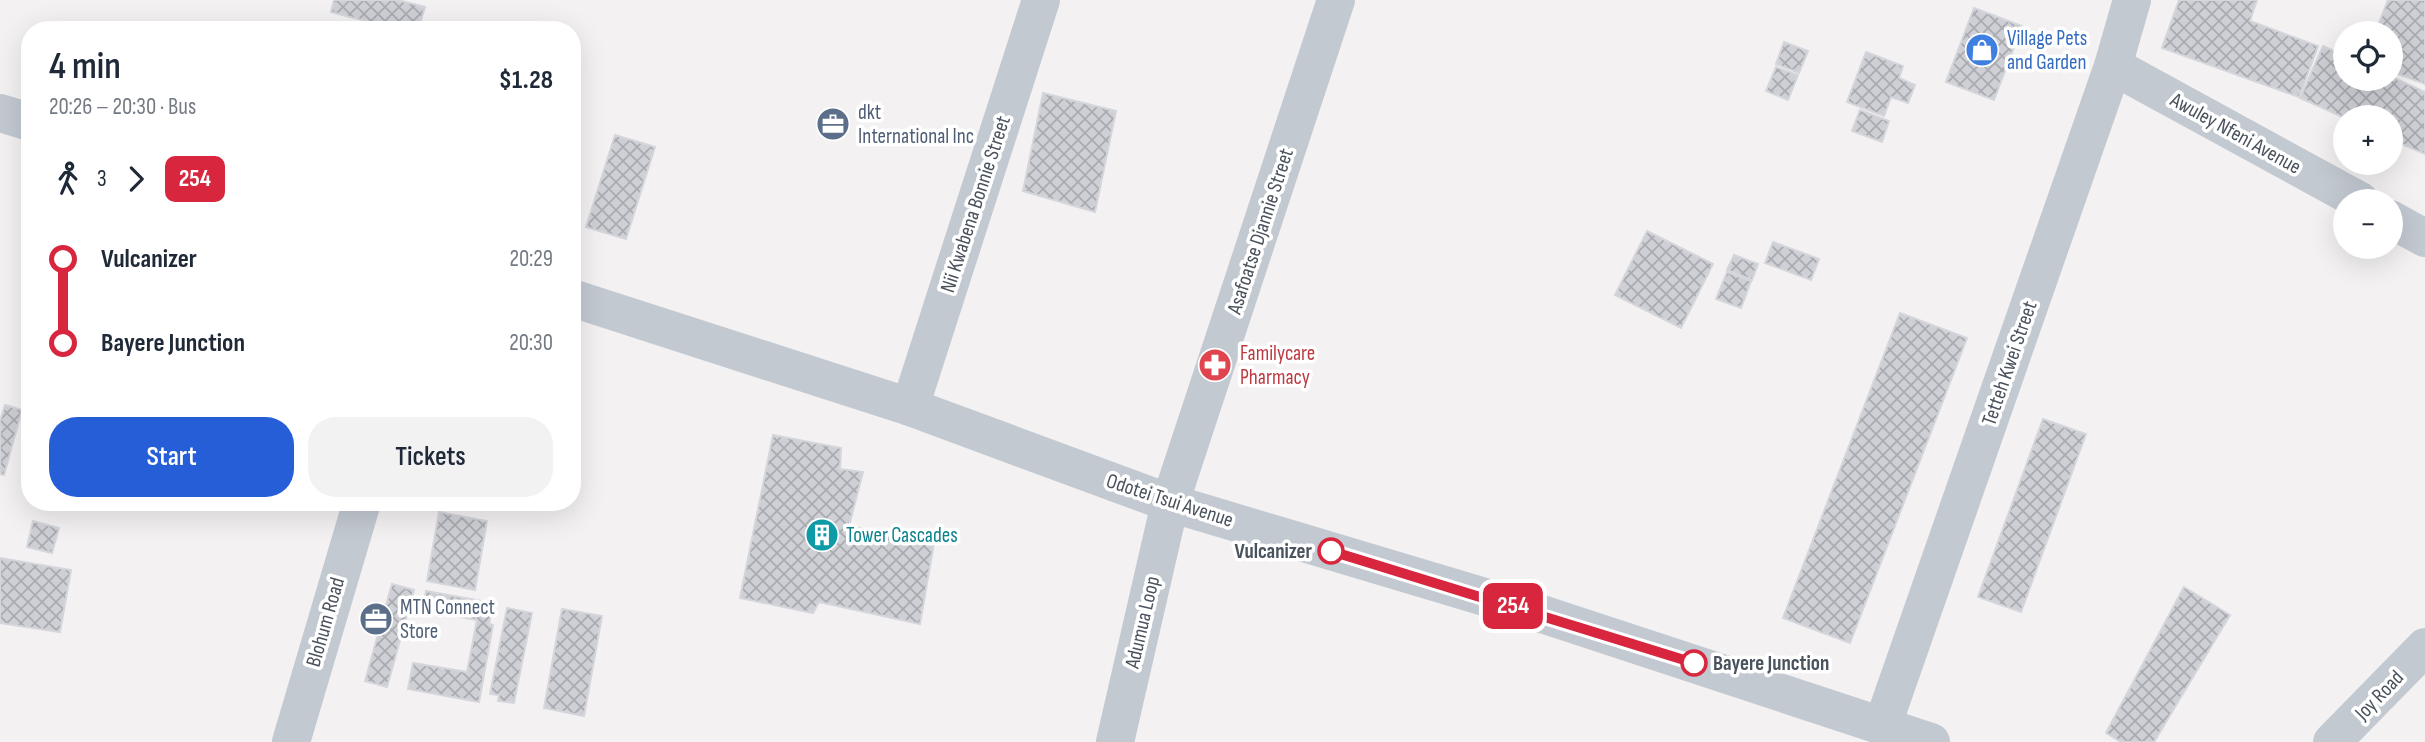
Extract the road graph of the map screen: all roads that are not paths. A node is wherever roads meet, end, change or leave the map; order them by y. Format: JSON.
{"nodes":[{"id":1,"x":1041,"y":0,"type":"edge"},
{"id":2,"x":1336,"y":0,"type":"edge"},
{"id":3,"x":2132,"y":0,"type":"edge"},
{"id":4,"x":2113,"y":66,"type":"junction"},
{"id":5,"x":0,"y":113,"type":"edge"},
{"id":6,"x":21,"y":119,"type":"edge"},
{"id":7,"x":2338,"y":189,"type":"edge"},
{"id":8,"x":2403,"y":226,"type":"edge"},
{"id":9,"x":2425,"y":238,"type":"edge"},
{"id":10,"x":581,"y":301,"type":"edge"},
{"id":11,"x":910,"y":407,"type":"junction"},
{"id":12,"x":1170,"y":503,"type":"junction"},
{"id":13,"x":359,"y":511,"type":"edge"},
{"id":14,"x":2425,"y":647,"type":"edge"},
{"id":15,"x":1883,"y":724,"type":"junction"},
{"id":16,"x":291,"y":742,"type":"edge"},
{"id":17,"x":1115,"y":742,"type":"edge"},
{"id":18,"x":1931,"y":742,"type":"edge"},
{"id":19,"x":2332,"y":742,"type":"edge"}],
"edges":[{"from":1,"to":11,"type":"street","name":"Nii Kwabena Bonnie Street"},
{"from":2,"to":12,"type":"street","name":"Asafoatse Djannie Street"},
{"from":3,"to":4,"type":"street","name":"Tetteh Kwei Street"},
{"from":4,"to":7,"type":"street","name":"Awuley Nfeni Avenue"},
{"from":4,"to":15,"type":"street","name":"Tetteh Kwei Street"},
{"from":5,"to":6,"type":"street"},
{"from":8,"to":9,"type":"street"},
{"from":10,"to":11,"type":"street","name":"Odotei Tsui Avenue"},
{"from":11,"to":12,"type":"street","name":"Odotei Tsui Avenue"},
{"from":12,"to":15,"type":"street","name":"Odotei Tsui Avenue"},
{"from":12,"to":17,"type":"street","name":"Adumua Loop"},
{"from":13,"to":16,"type":"street","name":"Blohum Road"},
{"from":14,"to":19,"type":"street","name":"Joy Road"},
{"from":15,"to":18,"type":"street","name":"Odotei Tsui Avenue"}]}
